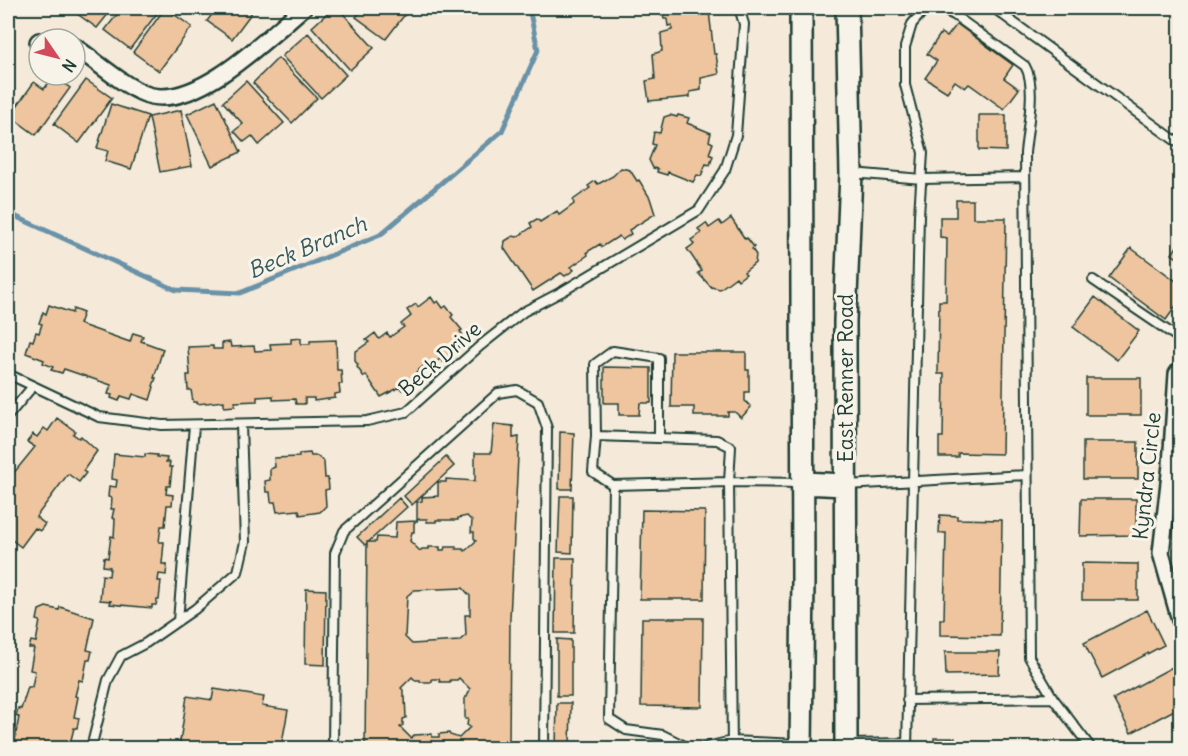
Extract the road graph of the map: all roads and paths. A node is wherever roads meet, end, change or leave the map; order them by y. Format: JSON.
{"nodes":[{"id":1,"x":303,"y":8,"type":"edge"},
{"id":2,"x":739,"y":8,"type":"edge"},
{"id":3,"x":801,"y":8,"type":"edge"},
{"id":4,"x":847,"y":8,"type":"edge"},
{"id":5,"x":933,"y":8,"type":"edge"},
{"id":6,"x":939,"y":8,"type":"edge"},
{"id":7,"x":996,"y":8,"type":"edge"},
{"id":8,"x":87,"y":55,"type":"edge"},
{"id":9,"x":1180,"y":144,"type":"edge"},
{"id":10,"x":851,"y":173,"type":"junction"},
{"id":11,"x":1025,"y":177,"type":"junction"},
{"id":12,"x":921,"y":179,"type":"junction"},
{"id":13,"x":1093,"y":280,"type":"dead end"},
{"id":14,"x":1180,"y":339,"type":"edge"},
{"id":15,"x":1180,"y":370,"type":"edge"},
{"id":16,"x":8,"y":374,"type":"edge"},
{"id":17,"x":33,"y":386,"type":"junction"},
{"id":18,"x":1179,"y":389,"type":"edge"},
{"id":19,"x":8,"y":416,"type":"edge"},
{"id":20,"x":194,"y":425,"type":"junction"},
{"id":21,"x":241,"y":425,"type":"junction"},
{"id":22,"x":596,"y":436,"type":"junction"},
{"id":23,"x":659,"y":438,"type":"junction"},
{"id":24,"x":1028,"y":475,"type":"junction"},
{"id":25,"x":914,"y":481,"type":"junction"},
{"id":26,"x":729,"y":483,"type":"junction"},
{"id":27,"x":803,"y":483,"type":"junction"},
{"id":28,"x":613,"y":485,"type":"junction"},
{"id":29,"x":845,"y":485,"type":"junction"},
{"id":30,"x":1180,"y":620,"type":"edge"},
{"id":31,"x":178,"y":621,"type":"junction"},
{"id":32,"x":1053,"y":698,"type":"junction"},
{"id":33,"x":907,"y":700,"type":"junction"},
{"id":34,"x":732,"y":745,"type":"edge"},
{"id":35,"x":801,"y":746,"type":"edge"},
{"id":36,"x":846,"y":746,"type":"edge"},
{"id":37,"x":907,"y":746,"type":"edge"},
{"id":38,"x":91,"y":748,"type":"edge"},
{"id":39,"x":333,"y":748,"type":"edge"},
{"id":40,"x":544,"y":748,"type":"edge"},
{"id":41,"x":689,"y":748,"type":"edge"},
{"id":42,"x":702,"y":748,"type":"edge"},
{"id":43,"x":1091,"y":748,"type":"edge"}],
"edges":[{"from":1,"to":8,"type":"street"},
{"from":2,"to":21,"type":"lane","name":"Beck Drive"},
{"from":3,"to":27,"type":"main road","name":"East Renner Road"},
{"from":4,"to":10,"type":"main road","name":"East Renner Road"},
{"from":5,"to":12,"type":"lane"},
{"from":6,"to":11,"type":"lane"},
{"from":7,"to":9,"type":"lane"},
{"from":10,"to":12,"type":"lane"},
{"from":10,"to":29,"type":"main road","name":"East Renner Road"},
{"from":11,"to":12,"type":"lane"},
{"from":11,"to":24,"type":"lane"},
{"from":12,"to":25,"type":"lane"},
{"from":13,"to":14,"type":"lane"},
{"from":15,"to":18,"type":"street","name":"Kyndra Circle"},
{"from":16,"to":17,"type":"lane","name":"Beck Drive"},
{"from":17,"to":19,"type":"lane"},
{"from":17,"to":20,"type":"lane","name":"Beck Drive"},
{"from":18,"to":30,"type":"street","name":"Kyndra Circle"},
{"from":20,"to":21,"type":"lane","name":"Beck Drive"},
{"from":20,"to":31,"type":"lane"},
{"from":21,"to":31,"type":"lane"},
{"from":22,"to":23,"type":"lane"},
{"from":22,"to":23,"type":"lane"},
{"from":22,"to":28,"type":"lane"},
{"from":23,"to":26,"type":"lane"},
{"from":24,"to":25,"type":"lane"},
{"from":24,"to":32,"type":"lane"},
{"from":25,"to":29,"type":"lane"},
{"from":25,"to":33,"type":"lane"},
{"from":26,"to":27,"type":"lane"},
{"from":26,"to":28,"type":"lane"},
{"from":26,"to":34,"type":"lane"},
{"from":27,"to":29,"type":"main road"},
{"from":27,"to":35,"type":"main road","name":"East Renner Road"},
{"from":28,"to":41,"type":"lane"},
{"from":29,"to":36,"type":"main road","name":"East Renner Road"},
{"from":31,"to":38,"type":"lane"},
{"from":32,"to":33,"type":"lane"},
{"from":32,"to":43,"type":"lane"},
{"from":33,"to":37,"type":"lane"},
{"from":34,"to":35,"type":"lane"},
{"from":34,"to":42,"type":"lane"},
{"from":36,"to":37,"type":"lane"},
{"from":39,"to":40,"type":"lane"}]}
